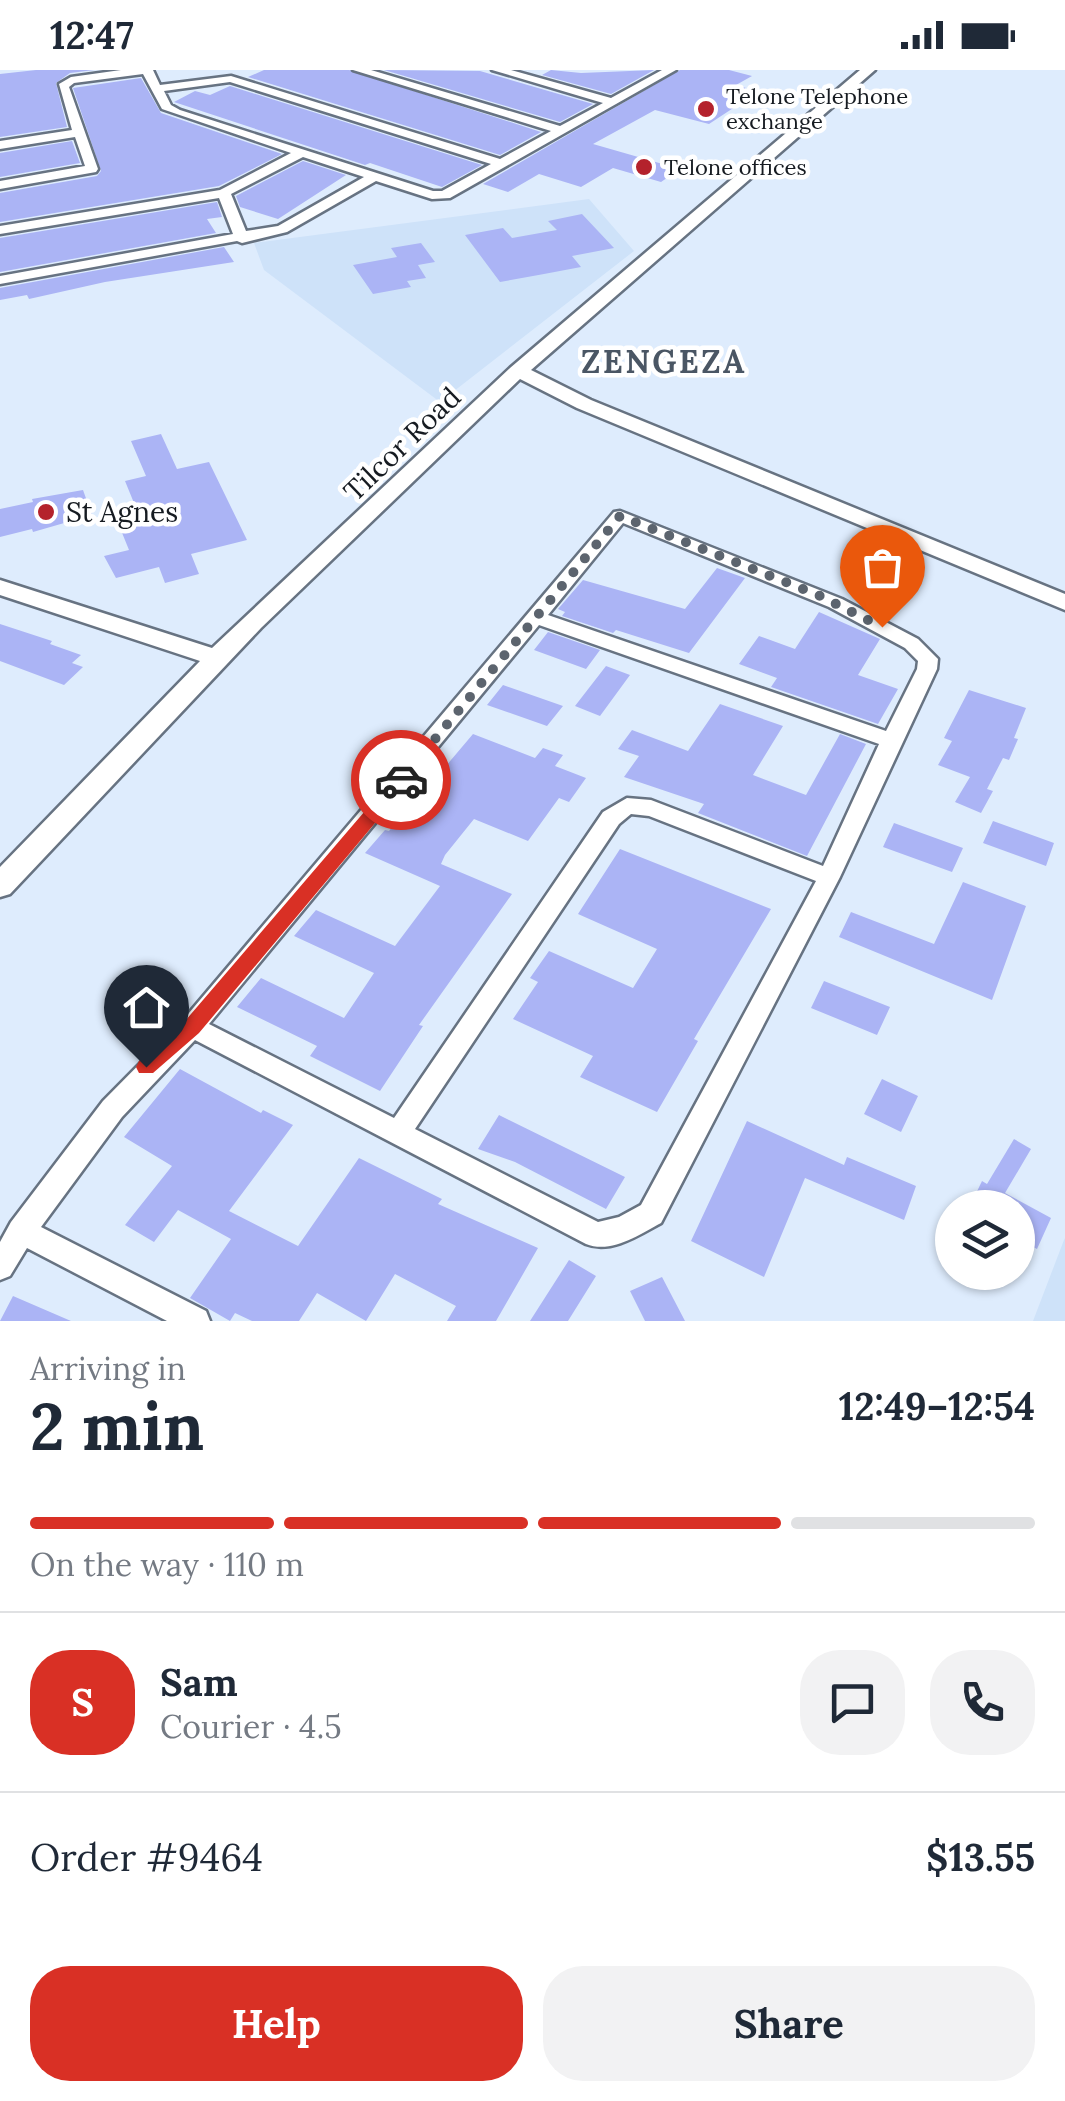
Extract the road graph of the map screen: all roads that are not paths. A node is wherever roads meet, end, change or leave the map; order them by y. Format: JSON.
{"nodes":[{"id":1,"x":147,"y":70,"type":"edge"},
{"id":2,"x":359,"y":70,"type":"edge"},
{"id":3,"x":498,"y":70,"type":"edge"},
{"id":4,"x":670,"y":70,"type":"edge"},
{"id":5,"x":865,"y":70,"type":"edge"},
{"id":6,"x":156,"y":90,"type":"junction"},
{"id":7,"x":613,"y":102,"type":"junction"},
{"id":8,"x":561,"y":130,"type":"junction"},
{"id":9,"x":78,"y":133,"type":"junction"},
{"id":10,"x":0,"y":144,"type":"edge"},
{"id":11,"x":301,"y":153,"type":"junction"},
{"id":12,"x":502,"y":164,"type":"junction"},
{"id":13,"x":376,"y":176,"type":"junction"},
{"id":14,"x":0,"y":185,"type":"edge"},
{"id":15,"x":224,"y":193,"type":"junction"},
{"id":16,"x":0,"y":230,"type":"edge"},
{"id":17,"x":242,"y":238,"type":"junction"},
{"id":18,"x":0,"y":280,"type":"edge"},
{"id":19,"x":519,"y":370,"type":"junction"},
{"id":20,"x":0,"y":588,"type":"edge"},
{"id":21,"x":1065,"y":603,"type":"edge"},
{"id":22,"x":538,"y":618,"type":"junction"},
{"id":23,"x":219,"y":660,"type":"junction"},
{"id":24,"x":891,"y":740,"type":"junction"},
{"id":25,"x":829,"y":878,"type":"junction"},
{"id":26,"x":0,"y":886,"type":"edge"},
{"id":27,"x":192,"y":1027,"type":"junction"},
{"id":28,"x":398,"y":1133,"type":"junction"},
{"id":29,"x":21,"y":1231,"type":"junction"},
{"id":30,"x":0,"y":1268,"type":"edge"},
{"id":31,"x":196,"y":1321,"type":"edge"}],
"edges":[{"from":1,"to":6,"type":"street"},
{"from":1,"to":9,"type":"street"},
{"from":2,"to":8,"type":"street"},
{"from":3,"to":7,"type":"street"},
{"from":4,"to":7,"type":"street"},
{"from":5,"to":19,"type":"street","name":"Tilcor Road"},
{"from":6,"to":11,"type":"street"},
{"from":6,"to":12,"type":"street"},
{"from":7,"to":8,"type":"street"},
{"from":8,"to":12,"type":"street"},
{"from":9,"to":10,"type":"street"},
{"from":9,"to":14,"type":"street"},
{"from":11,"to":13,"type":"street"},
{"from":11,"to":15,"type":"street"},
{"from":12,"to":13,"type":"street"},
{"from":13,"to":17,"type":"street"},
{"from":15,"to":16,"type":"street"},
{"from":15,"to":17,"type":"street"},
{"from":17,"to":18,"type":"street"},
{"from":19,"to":21,"type":"street"},
{"from":19,"to":23,"type":"street","name":"Tilcor Road"},
{"from":20,"to":23,"type":"street"},
{"from":22,"to":24,"type":"street"},
{"from":22,"to":24,"type":"street"},
{"from":22,"to":27,"type":"street"},
{"from":23,"to":26,"type":"street","name":"Tilcor Road"},
{"from":24,"to":25,"type":"street"},
{"from":25,"to":28,"type":"street"},
{"from":25,"to":28,"type":"street"},
{"from":27,"to":28,"type":"street"},
{"from":27,"to":29,"type":"street"},
{"from":29,"to":30,"type":"street"},
{"from":29,"to":31,"type":"street"}]}
